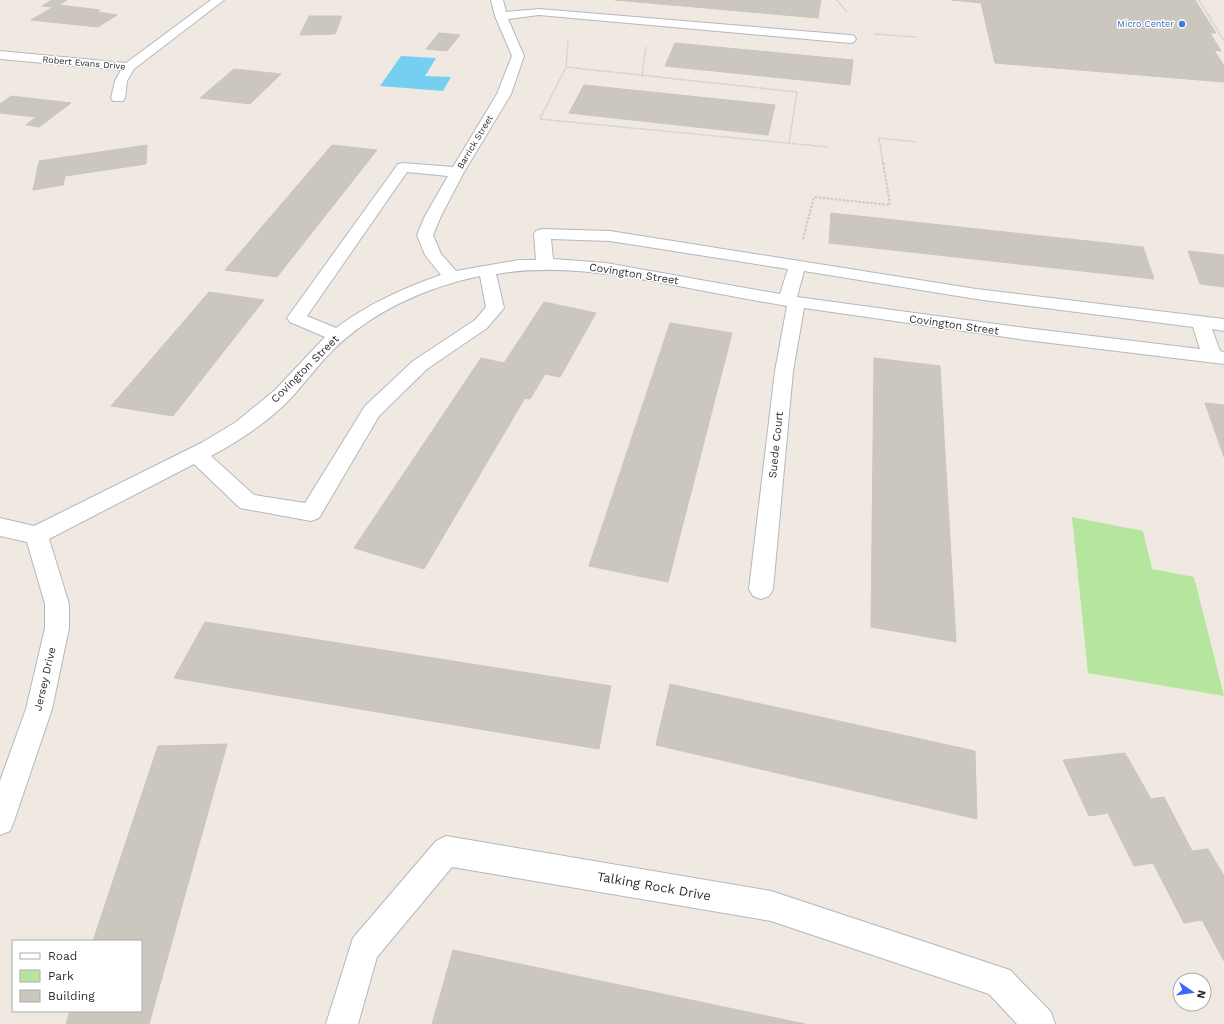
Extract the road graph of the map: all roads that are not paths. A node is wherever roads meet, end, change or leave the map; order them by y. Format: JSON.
{"nodes":[{"id":1,"x":218,"y":0,"type":"edge"},
{"id":2,"x":498,"y":0,"type":"edge"},
{"id":3,"x":501,"y":16,"type":"junction"},
{"id":4,"x":850,"y":39,"type":"dead end"},
{"id":5,"x":0,"y":55,"type":"edge"},
{"id":6,"x":129,"y":67,"type":"junction"},
{"id":7,"x":118,"y":98,"type":"dead end"},
{"id":8,"x":457,"y":172,"type":"junction"},
{"id":9,"x":545,"y":265,"type":"junction"},
{"id":10,"x":796,"y":265,"type":"junction"},
{"id":11,"x":487,"y":270,"type":"junction"},
{"id":12,"x":452,"y":278,"type":"junction"},
{"id":13,"x":791,"y":301,"type":"junction"},
{"id":14,"x":1200,"y":322,"type":"junction"},
{"id":15,"x":1224,"y":325,"type":"edge"},
{"id":16,"x":338,"y":336,"type":"junction"},
{"id":17,"x":1218,"y":357,"type":"edge"},
{"id":18,"x":196,"y":454,"type":"junction"},
{"id":19,"x":0,"y":527,"type":"edge"},
{"id":20,"x":36,"y":535,"type":"junction"},
{"id":21,"x":761,"y":589,"type":"dead end"},
{"id":22,"x":0,"y":821,"type":"edge"},
{"id":23,"x":342,"y":1024,"type":"edge"},
{"id":24,"x":1039,"y":1024,"type":"edge"}],
"edges":[{"from":1,"to":6,"type":"street","name":"Robert Evans Drive"},
{"from":2,"to":3,"type":"street","name":"Barrick Street"},
{"from":3,"to":4,"type":"street"},
{"from":3,"to":8,"type":"street","name":"Barrick Street"},
{"from":5,"to":6,"type":"street","name":"Robert Evans Drive"},
{"from":6,"to":7,"type":"street"},
{"from":8,"to":12,"type":"street","name":"Barrick Street"},
{"from":8,"to":16,"type":"street"},
{"from":9,"to":10,"type":"street"},
{"from":9,"to":11,"type":"street","name":"Covington Street"},
{"from":9,"to":13,"type":"street","name":"Covington Street"},
{"from":10,"to":13,"type":"street","name":"Suede Court"},
{"from":10,"to":14,"type":"street"},
{"from":11,"to":12,"type":"street","name":"Covington Street"},
{"from":11,"to":18,"type":"street"},
{"from":12,"to":16,"type":"street","name":"Covington Street"},
{"from":13,"to":17,"type":"street","name":"Covington Street"},
{"from":13,"to":21,"type":"street","name":"Suede Court"},
{"from":14,"to":15,"type":"street"},
{"from":14,"to":17,"type":"street"},
{"from":16,"to":18,"type":"street","name":"Covington Street"},
{"from":18,"to":20,"type":"street","name":"Covington Street"},
{"from":19,"to":20,"type":"street"},
{"from":20,"to":22,"type":"street","name":"Jersey Drive"},
{"from":23,"to":24,"type":"street","name":"Talking Rock Drive"}]}
